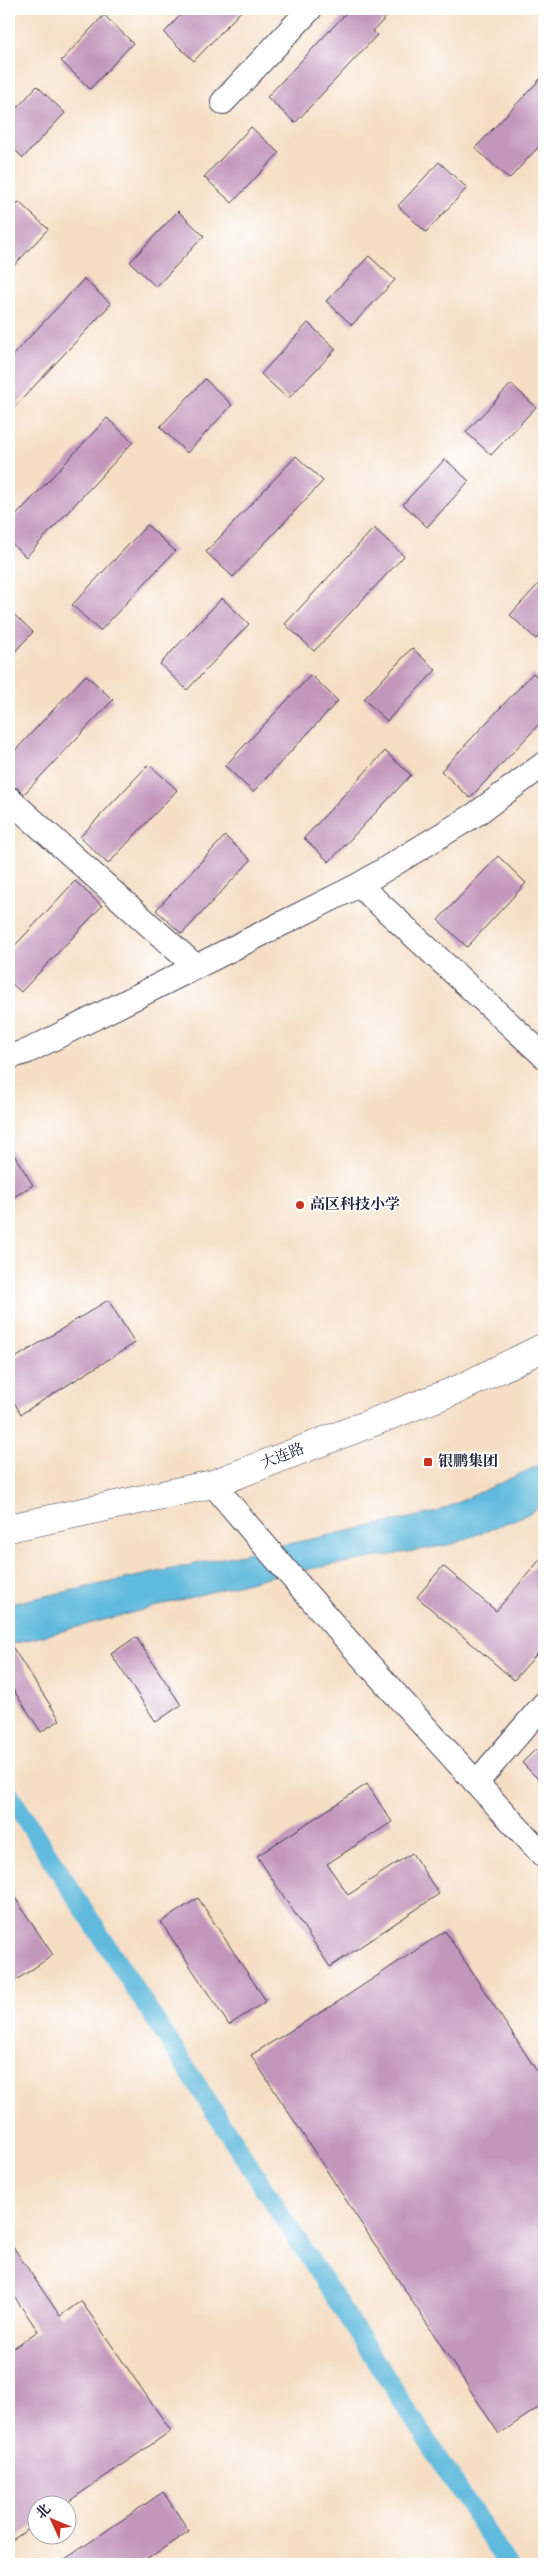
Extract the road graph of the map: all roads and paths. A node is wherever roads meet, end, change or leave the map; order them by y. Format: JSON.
{"nodes":[{"id":1,"x":310,"y":9,"type":"edge"},
{"id":2,"x":223,"y":102,"type":"dead end"},
{"id":3,"x":544,"y":764,"type":"edge"},
{"id":4,"x":9,"y":798,"type":"edge"},
{"id":5,"x":359,"y":886,"type":"junction"},
{"id":6,"x":195,"y":966,"type":"junction"},
{"id":7,"x":544,"y":1056,"type":"edge"},
{"id":8,"x":9,"y":1057,"type":"edge"},
{"id":9,"x":544,"y":1347,"type":"edge"},
{"id":10,"x":213,"y":1484,"type":"junction"},
{"id":11,"x":9,"y":1528,"type":"edge"},
{"id":12,"x":544,"y":1704,"type":"edge"},
{"id":13,"x":476,"y":1783,"type":"junction"},
{"id":14,"x":544,"y":1856,"type":"edge"}],
"edges":[{"from":1,"to":2,"type":"street"},
{"from":3,"to":5,"type":"street"},
{"from":4,"to":6,"type":"street"},
{"from":5,"to":6,"type":"street"},
{"from":5,"to":7,"type":"street"},
{"from":6,"to":8,"type":"street"},
{"from":9,"to":10,"type":"main road","name":"大连路"},
{"from":10,"to":11,"type":"main road","name":"大连路"},
{"from":10,"to":13,"type":"street"},
{"from":12,"to":13,"type":"street"},
{"from":13,"to":14,"type":"street"}]}
